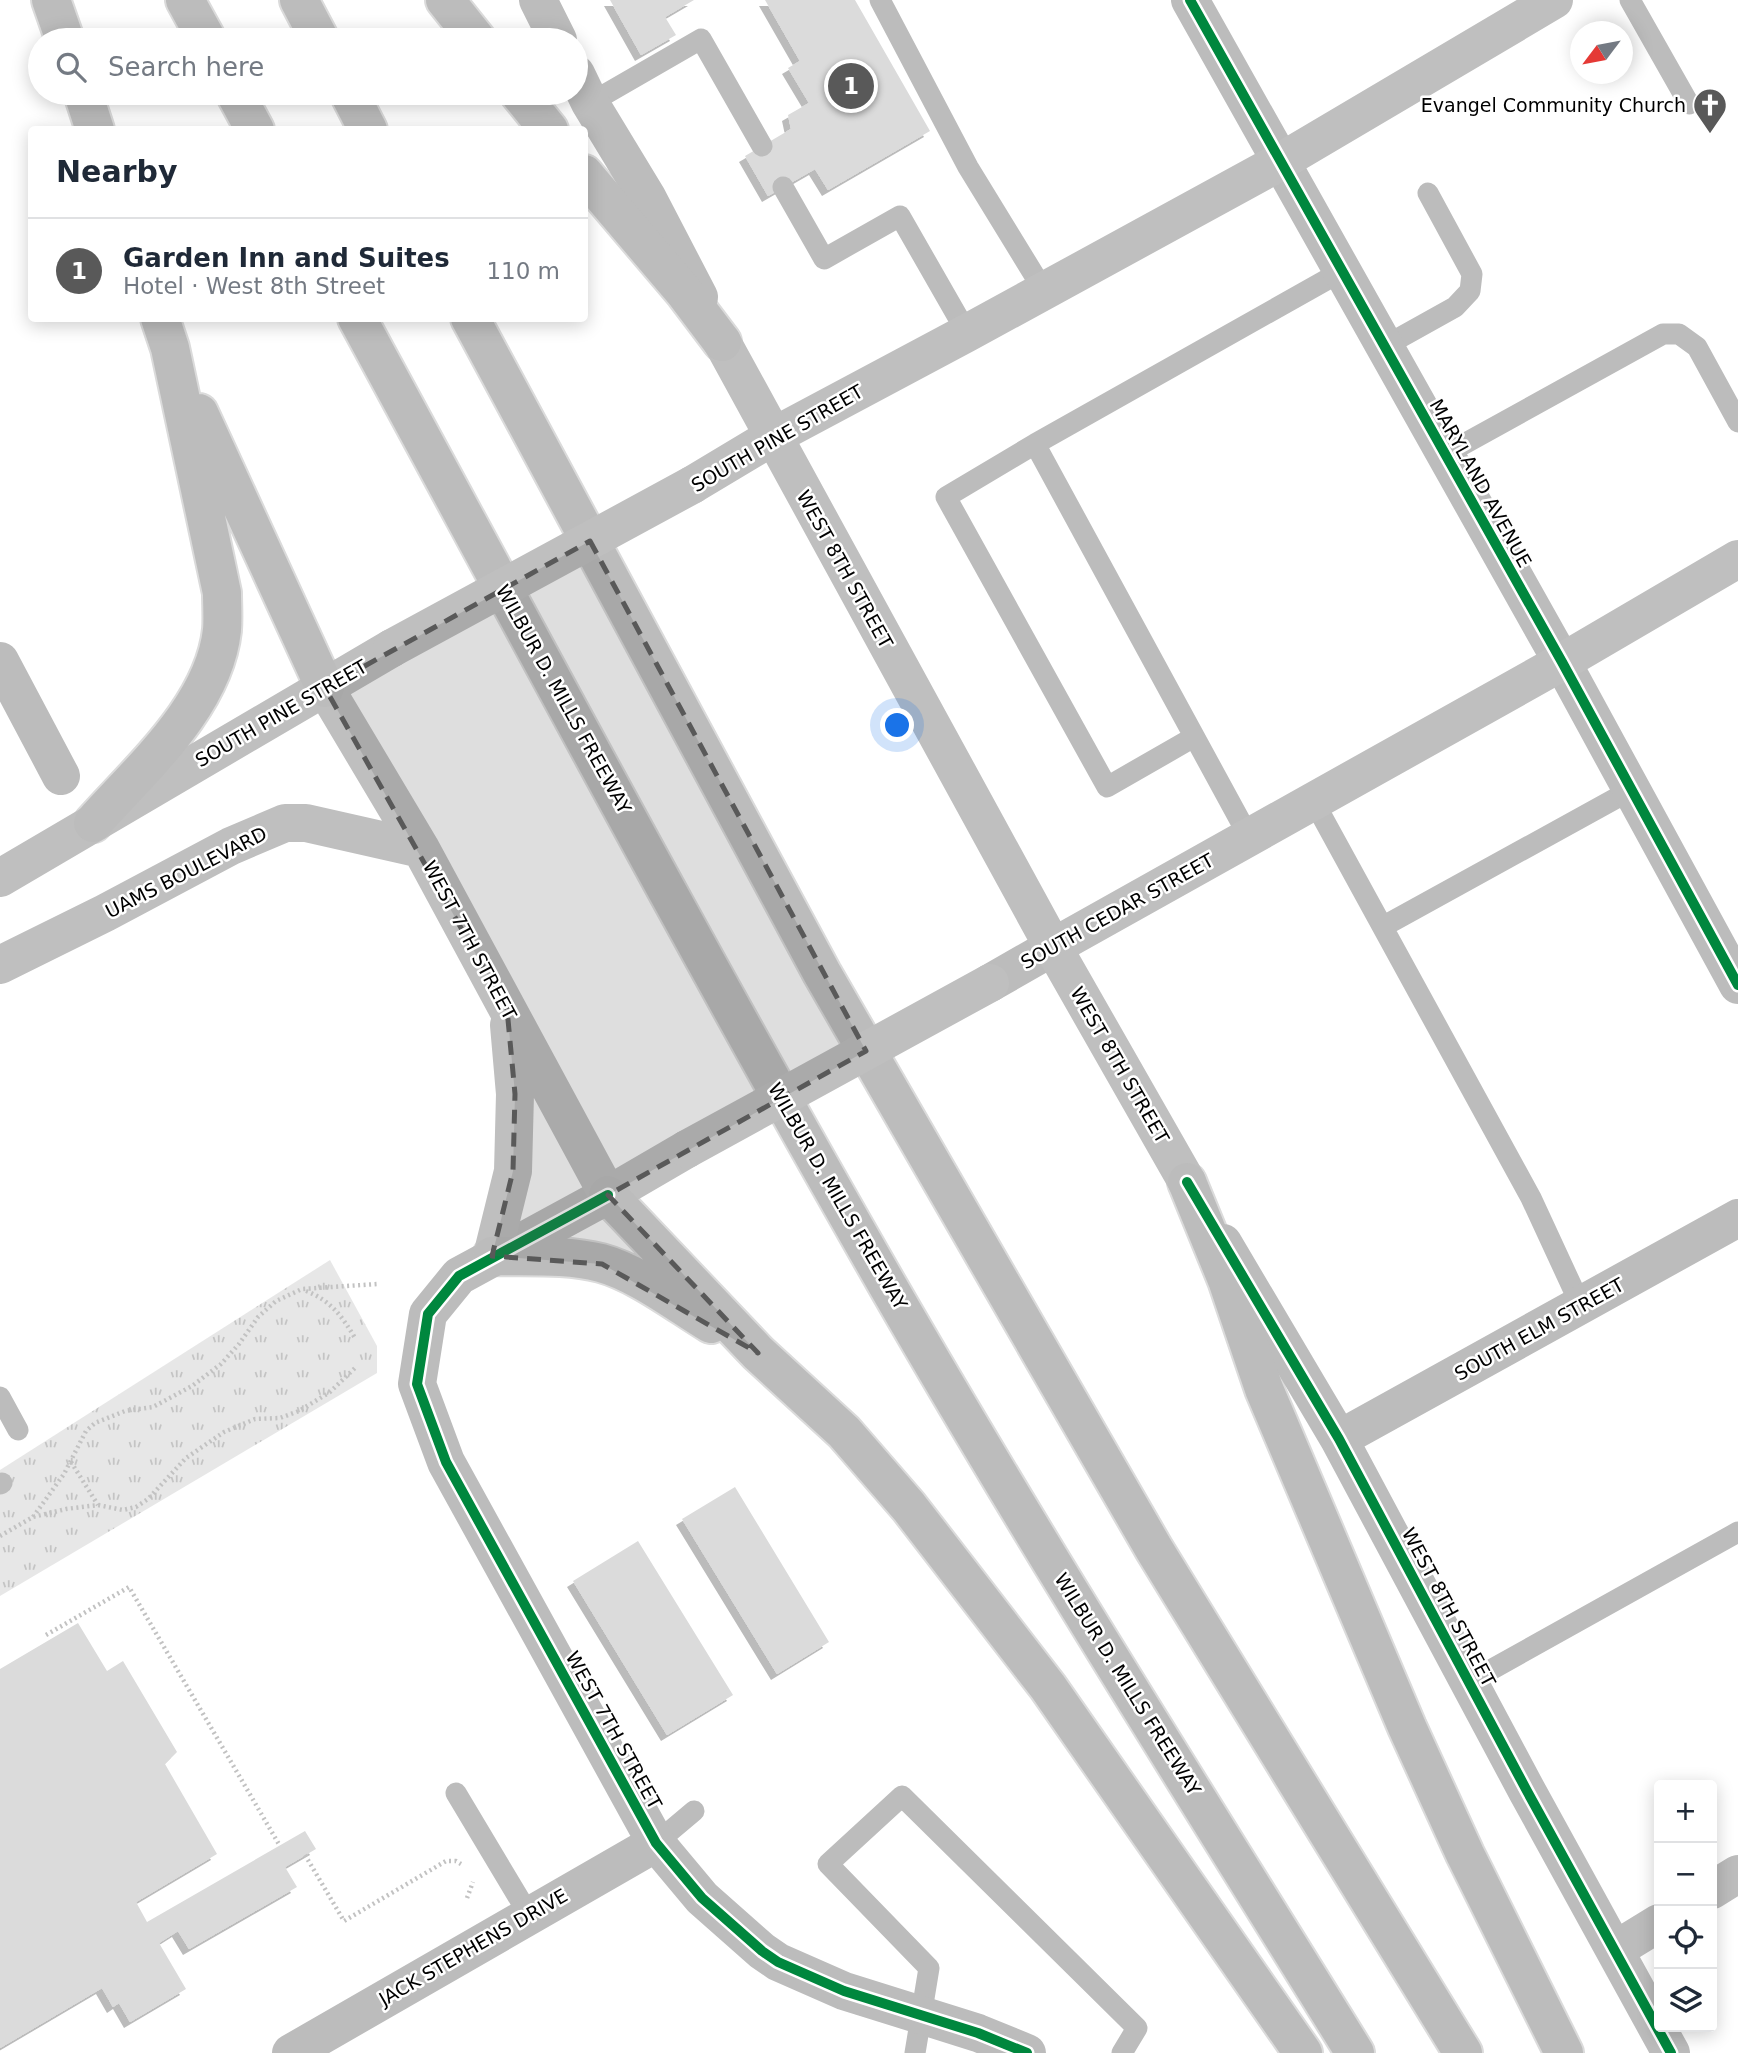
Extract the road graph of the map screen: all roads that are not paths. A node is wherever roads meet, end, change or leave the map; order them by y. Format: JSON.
{"nodes":[{"id":1,"x":51,"y":0,"type":"edge"},
{"id":2,"x":185,"y":0,"type":"edge"},
{"id":3,"x":299,"y":0,"type":"edge"},
{"id":4,"x":445,"y":0,"type":"edge"},
{"id":5,"x":538,"y":0,"type":"edge"},
{"id":6,"x":880,"y":0,"type":"edge"},
{"id":7,"x":1191,"y":0,"type":"edge"},
{"id":8,"x":1630,"y":0,"type":"edge"},
{"id":9,"x":1545,"y":2,"type":"edge"},
{"id":10,"x":61,"y":28,"type":"edge"},
{"id":11,"x":200,"y":28,"type":"edge"},
{"id":12,"x":314,"y":28,"type":"edge"},
{"id":13,"x":467,"y":28,"type":"edge"},
{"id":14,"x":552,"y":28,"type":"edge"},
{"id":15,"x":588,"y":87,"type":"edge"},
{"id":16,"x":588,"y":97,"type":"edge"},
{"id":17,"x":1689,"y":104,"type":"dead end"},
{"id":18,"x":86,"y":105,"type":"edge"},
{"id":19,"x":241,"y":105,"type":"edge"},
{"id":20,"x":355,"y":105,"type":"edge"},
{"id":21,"x":529,"y":105,"type":"edge"},
{"id":22,"x":94,"y":126,"type":"edge"},
{"id":23,"x":253,"y":126,"type":"edge"},
{"id":24,"x":366,"y":126,"type":"edge"},
{"id":25,"x":546,"y":126,"type":"edge"},
{"id":26,"x":762,"y":146,"type":"dead end"},
{"id":27,"x":1280,"y":162,"type":"junction"},
{"id":28,"x":588,"y":179,"type":"edge"},
{"id":29,"x":783,"y":187,"type":"dead end"},
{"id":30,"x":1427,"y":193,"type":"dead end"},
{"id":31,"x":1344,"y":270,"type":"junction"},
{"id":32,"x":1044,"y":291,"type":"junction"},
{"id":33,"x":359,"y":322,"type":"edge"},
{"id":34,"x":472,"y":322,"type":"edge"},
{"id":35,"x":165,"y":333,"type":"edge"},
{"id":36,"x":967,"y":334,"type":"junction"},
{"id":37,"x":722,"y":342,"type":"junction"},
{"id":38,"x":1385,"y":346,"type":"junction"},
{"id":39,"x":1738,"y":422,"type":"edge"},
{"id":40,"x":772,"y":437,"type":"junction"},
{"id":41,"x":1035,"y":444,"type":"junction"},
{"id":42,"x":1444,"y":455,"type":"junction"},
{"id":43,"x":1738,"y":559,"type":"edge"},
{"id":44,"x":0,"y":660,"type":"edge"},
{"id":45,"x":1562,"y":662,"type":"junction"},
{"id":46,"x":325,"y":688,"type":"junction"},
{"id":47,"x":1194,"y":737,"type":"junction"},
{"id":48,"x":61,"y":776,"type":"dead end"},
{"id":49,"x":1632,"y":790,"type":"junction"},
{"id":50,"x":1313,"y":800,"type":"junction"},
{"id":51,"x":93,"y":823,"type":"junction"},
{"id":52,"x":1249,"y":837,"type":"junction"},
{"id":53,"x":421,"y":849,"type":"junction"},
{"id":54,"x":0,"y":878,"type":"edge"},
{"id":55,"x":1384,"y":926,"type":"junction"},
{"id":56,"x":1053,"y":947,"type":"junction"},
{"id":57,"x":0,"y":965,"type":"edge"},
{"id":58,"x":1738,"y":985,"type":"edge"},
{"id":59,"x":507,"y":1009,"type":"junction"},
{"id":60,"x":1187,"y":1182,"type":"junction"},
{"id":61,"x":608,"y":1195,"type":"junction"},
{"id":62,"x":1738,"y":1218,"type":"edge"},
{"id":63,"x":492,"y":1256,"type":"junction"},
{"id":64,"x":1581,"y":1306,"type":"junction"},
{"id":65,"x":758,"y":1353,"type":"junction"},
{"id":66,"x":0,"y":1397,"type":"edge"},
{"id":67,"x":18,"y":1430,"type":"dead end"},
{"id":68,"x":1339,"y":1438,"type":"junction"},
{"id":69,"x":1738,"y":1532,"type":"edge"},
{"id":70,"x":1469,"y":1682,"type":"junction"},
{"id":71,"x":456,"y":1793,"type":"dead end"},
{"id":72,"x":694,"y":1811,"type":"dead end"},
{"id":73,"x":656,"y":1843,"type":"junction"},
{"id":74,"x":1738,"y":1874,"type":"edge"},
{"id":75,"x":1717,"y":1887,"type":"edge"},
{"id":76,"x":529,"y":1915,"type":"junction"},
{"id":77,"x":1654,"y":1926,"type":"edge"},
{"id":78,"x":1615,"y":1950,"type":"junction"},
{"id":79,"x":922,"y":2016,"type":"junction"},
{"id":80,"x":291,"y":2053,"type":"edge"},
{"id":81,"x":915,"y":2053,"type":"edge"},
{"id":82,"x":1027,"y":2053,"type":"edge"},
{"id":83,"x":1122,"y":2053,"type":"edge"},
{"id":84,"x":1303,"y":2053,"type":"edge"},
{"id":85,"x":1354,"y":2053,"type":"edge"},
{"id":86,"x":1463,"y":2053,"type":"edge"},
{"id":87,"x":1564,"y":2053,"type":"edge"},
{"id":88,"x":1671,"y":2053,"type":"edge"}],
"edges":[{"from":1,"to":10,"type":"main road"},
{"from":2,"to":11,"type":"main road"},
{"from":3,"to":12,"type":"main road"},
{"from":4,"to":13,"type":"main road"},
{"from":5,"to":14,"type":"main road"},
{"from":6,"to":32,"type":"lane"},
{"from":7,"to":27,"type":"main road","name":"MARYLAND AVENUE"},
{"from":8,"to":17,"type":"lane"},
{"from":9,"to":27,"type":"main road","name":"SOUTH PINE STREET"},
{"from":15,"to":26,"type":"lane"},
{"from":16,"to":37,"type":"main road","name":"WEST 8TH STREET"},
{"from":18,"to":22,"type":"main road"},
{"from":19,"to":23,"type":"main road"},
{"from":20,"to":24,"type":"main road"},
{"from":21,"to":25,"type":"main road"},
{"from":27,"to":31,"type":"main road","name":"MARYLAND AVENUE"},
{"from":27,"to":32,"type":"main road","name":"SOUTH PINE STREET"},
{"from":28,"to":37,"type":"main road"},
{"from":29,"to":36,"type":"lane"},
{"from":30,"to":38,"type":"lane"},
{"from":31,"to":38,"type":"main road","name":"MARYLAND AVENUE"},
{"from":31,"to":41,"type":"lane"},
{"from":32,"to":36,"type":"main road","name":"SOUTH PINE STREET"},
{"from":33,"to":85,"type":"main road","name":"WILBUR D. MILLS FREEWAY"},
{"from":34,"to":86,"type":"main road"},
{"from":35,"to":46,"type":"main road"},
{"from":35,"to":51,"type":"main road"},
{"from":36,"to":40,"type":"main road","name":"SOUTH PINE STREET"},
{"from":37,"to":40,"type":"main road","name":"WEST 8TH STREET"},
{"from":38,"to":42,"type":"main road","name":"MARYLAND AVENUE"},
{"from":39,"to":42,"type":"lane"},
{"from":40,"to":46,"type":"main road","name":"SOUTH PINE STREET","bridge":true},
{"from":40,"to":56,"type":"main road","name":"WEST 8TH STREET"},
{"from":41,"to":47,"type":"lane"},
{"from":41,"to":47,"type":"lane"},
{"from":42,"to":45,"type":"main road","name":"MARYLAND AVENUE"},
{"from":43,"to":45,"type":"main road","name":"SOUTH CEDAR STREET"},
{"from":44,"to":48,"type":"main road"},
{"from":45,"to":49,"type":"main road","name":"MARYLAND AVENUE"},
{"from":45,"to":50,"type":"main road","name":"SOUTH CEDAR STREET"},
{"from":46,"to":51,"type":"main road","name":"SOUTH PINE STREET"},
{"from":46,"to":53,"type":"main road","name":"WEST 7TH STREET"},
{"from":47,"to":52,"type":"lane"},
{"from":49,"to":55,"type":"lane"},
{"from":49,"to":58,"type":"main road","name":"MARYLAND AVENUE"},
{"from":50,"to":52,"type":"main road","name":"SOUTH CEDAR STREET"},
{"from":50,"to":55,"type":"lane"},
{"from":51,"to":54,"type":"main road","name":"SOUTH PINE STREET"},
{"from":52,"to":56,"type":"main road","name":"SOUTH CEDAR STREET"},
{"from":53,"to":57,"type":"main road","name":"UAMS BOULEVARD"},
{"from":53,"to":59,"type":"main road","name":"WEST 7TH STREET"},
{"from":55,"to":64,"type":"lane"},
{"from":56,"to":60,"type":"main road","name":"WEST 8TH STREET"},
{"from":56,"to":61,"type":"main road","name":"SOUTH CEDAR STREET","bridge":true},
{"from":59,"to":61,"type":"main road","name":"WEST 7TH STREET"},
{"from":59,"to":63,"type":"main road"},
{"from":60,"to":68,"type":"main road","name":"WEST 8TH STREET"},
{"from":60,"to":87,"type":"main road"},
{"from":61,"to":63,"type":"main road","name":"SOUTH CEDAR STREET"},
{"from":61,"to":65,"type":"main road"},
{"from":62,"to":64,"type":"main road","name":"SOUTH ELM STREET"},
{"from":63,"to":65,"type":"main road"},
{"from":63,"to":73,"type":"main road","name":"WEST 7TH STREET"},
{"from":64,"to":68,"type":"main road","name":"SOUTH ELM STREET"},
{"from":65,"to":84,"type":"main road"},
{"from":66,"to":67,"type":"lane"},
{"from":68,"to":70,"type":"main road","name":"WEST 8TH STREET"},
{"from":69,"to":70,"type":"lane"},
{"from":70,"to":78,"type":"main road","name":"WEST 8TH STREET"},
{"from":71,"to":76,"type":"lane"},
{"from":72,"to":73,"type":"lane"},
{"from":73,"to":76,"type":"main road","name":"JACK STEPHENS DRIVE"},
{"from":73,"to":79,"type":"main road","name":"WEST 7TH STREET"},
{"from":74,"to":75,"type":"main road"},
{"from":76,"to":80,"type":"main road","name":"JACK STEPHENS DRIVE"},
{"from":77,"to":78,"type":"main road"},
{"from":78,"to":88,"type":"main road","name":"WEST 8TH STREET"},
{"from":79,"to":81,"type":"lane"},
{"from":79,"to":82,"type":"main road","name":"WEST 7TH STREET"},
{"from":79,"to":83,"type":"lane"}]}
